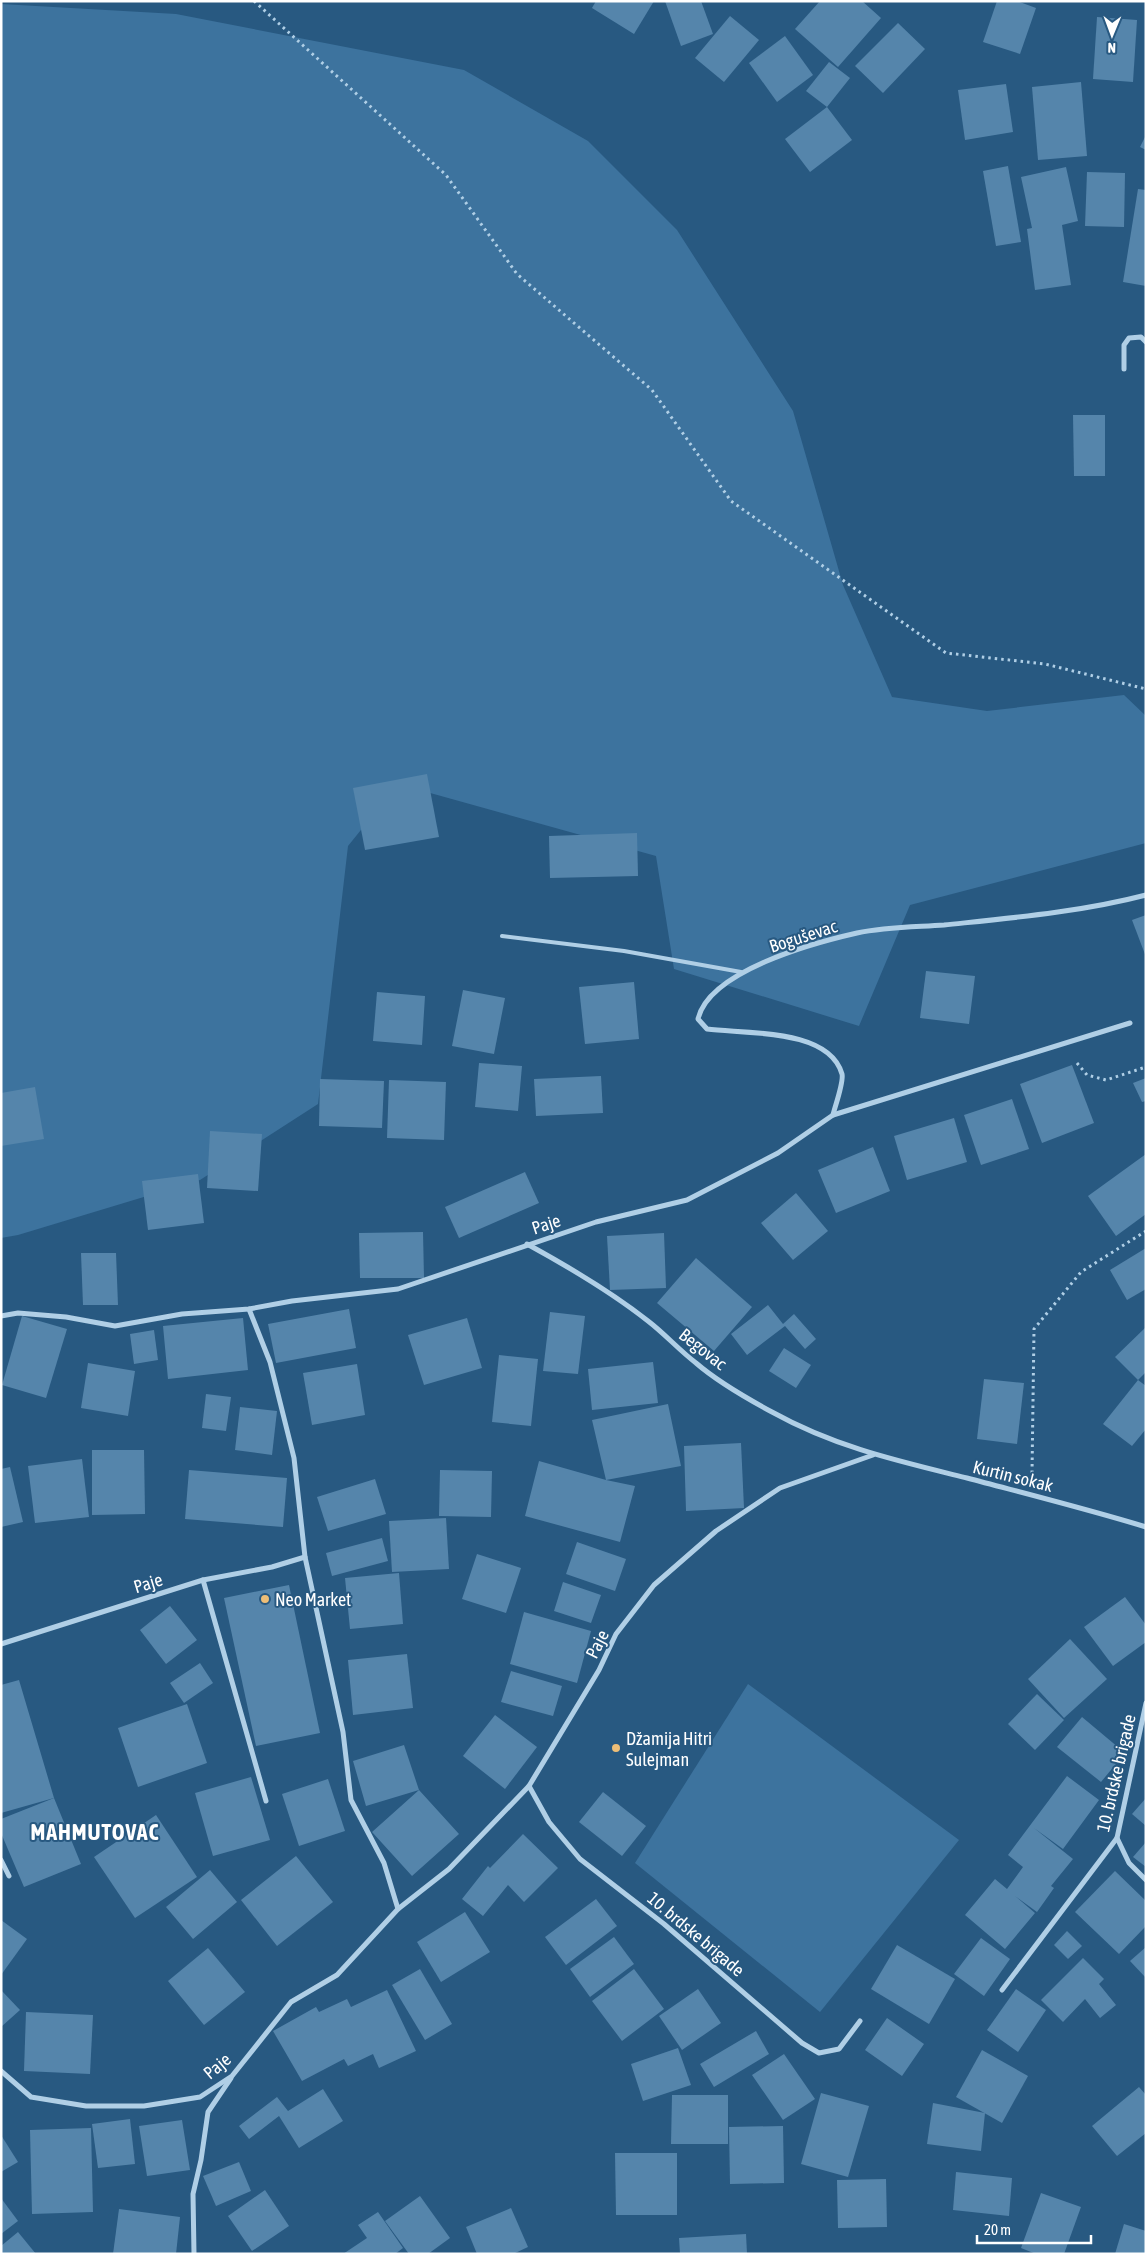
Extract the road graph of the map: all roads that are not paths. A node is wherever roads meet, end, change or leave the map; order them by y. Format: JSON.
{"nodes":[{"id":1,"x":1146,"y":342,"type":"edge"},
{"id":2,"x":1124,"y":369,"type":"dead end"},
{"id":3,"x":1146,"y":895,"type":"edge"},
{"id":4,"x":502,"y":936,"type":"dead end"},
{"id":5,"x":742,"y":972,"type":"junction"},
{"id":6,"x":1130,"y":1023,"type":"dead end"},
{"id":7,"x":833,"y":1115,"type":"junction"},
{"id":8,"x":527,"y":1244,"type":"junction"},
{"id":9,"x":249,"y":1309,"type":"junction"},
{"id":10,"x":1,"y":1316,"type":"edge"},
{"id":11,"x":873,"y":1454,"type":"junction"},
{"id":12,"x":1146,"y":1527,"type":"edge"},
{"id":13,"x":305,"y":1557,"type":"junction"},
{"id":14,"x":203,"y":1580,"type":"junction"},
{"id":15,"x":1,"y":1644,"type":"edge"},
{"id":16,"x":1146,"y":1703,"type":"edge"},
{"id":17,"x":529,"y":1786,"type":"junction"},
{"id":18,"x":266,"y":1801,"type":"dead end"},
{"id":19,"x":1117,"y":1838,"type":"junction"},
{"id":20,"x":1,"y":1860,"type":"edge"},
{"id":21,"x":9,"y":1876,"type":"dead end"},
{"id":22,"x":1146,"y":1880,"type":"edge"},
{"id":23,"x":398,"y":1909,"type":"junction"},
{"id":24,"x":1002,"y":1990,"type":"dead end"},
{"id":25,"x":860,"y":2020,"type":"dead end"},
{"id":26,"x":1,"y":2071,"type":"edge"},
{"id":27,"x":232,"y":2076,"type":"junction"},
{"id":28,"x":194,"y":2254,"type":"edge"}],
"edges":[{"from":1,"to":2,"type":"street"},
{"from":3,"to":5,"type":"street","name":"Boguševac"},
{"from":4,"to":5,"type":"lane"},
{"from":5,"to":7,"type":"street","name":"Boguševac"},
{"from":6,"to":7,"type":"street","name":"Paje"},
{"from":7,"to":8,"type":"street","name":"Paje"},
{"from":8,"to":9,"type":"street","name":"Paje"},
{"from":8,"to":11,"type":"street","name":"Begovac"},
{"from":9,"to":10,"type":"street","name":"Paje"},
{"from":9,"to":13,"type":"street"},
{"from":11,"to":12,"type":"street","name":"Kurtin sokak"},
{"from":11,"to":17,"type":"street","name":"Paje"},
{"from":13,"to":14,"type":"street","name":"Paje"},
{"from":13,"to":23,"type":"street"},
{"from":14,"to":15,"type":"street","name":"Paje"},
{"from":14,"to":18,"type":"street"},
{"from":16,"to":19,"type":"street","name":"10. brdske brigade"},
{"from":17,"to":23,"type":"street","name":"Paje"},
{"from":17,"to":25,"type":"street","name":"10. brdske brigade"},
{"from":19,"to":22,"type":"street"},
{"from":19,"to":24,"type":"street","name":"10. brdske brigade"},
{"from":20,"to":21,"type":"street"},
{"from":23,"to":27,"type":"street","name":"Paje"},
{"from":26,"to":27,"type":"street","name":"Paje"},
{"from":27,"to":28,"type":"street"}]}
